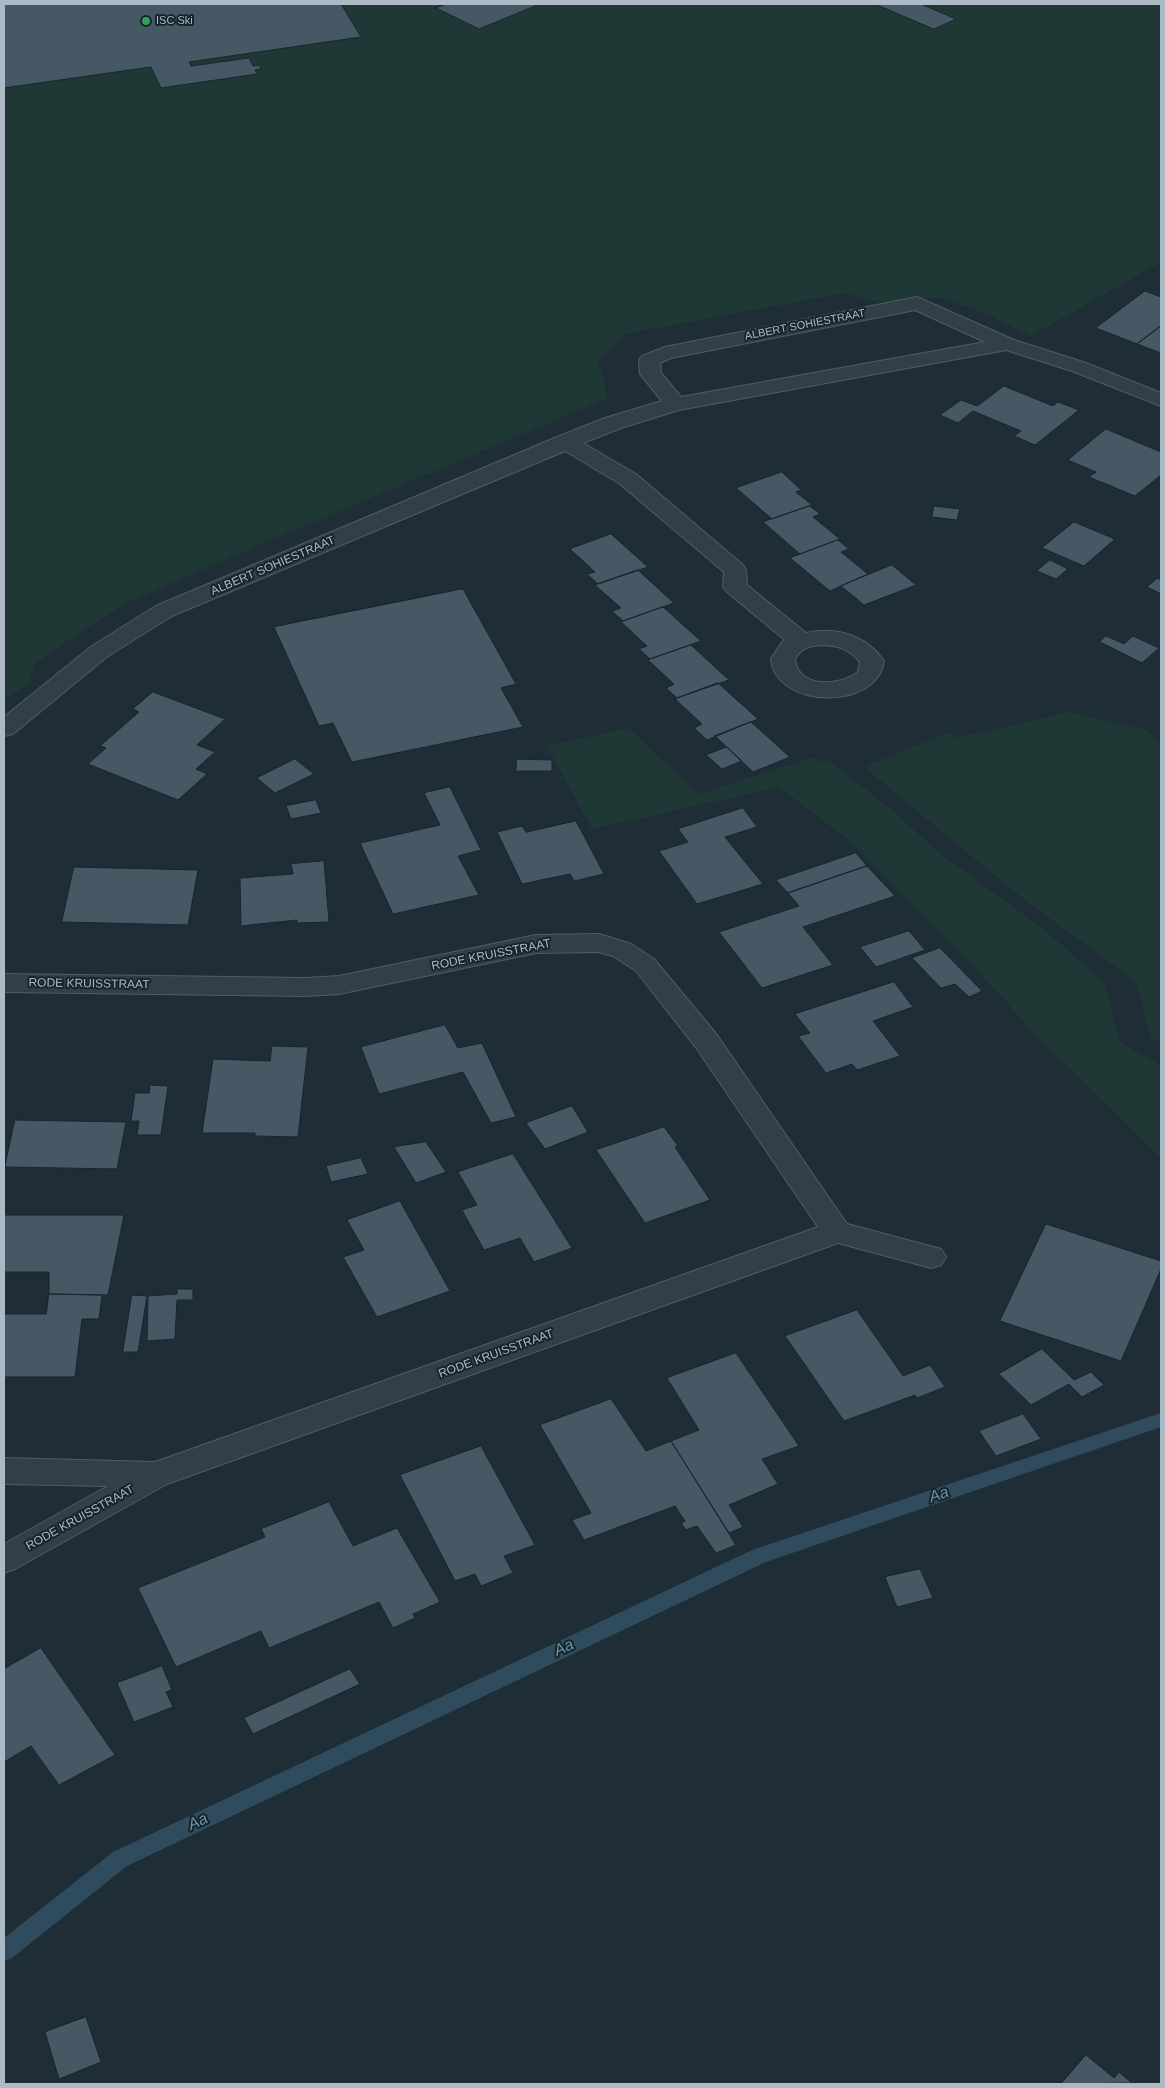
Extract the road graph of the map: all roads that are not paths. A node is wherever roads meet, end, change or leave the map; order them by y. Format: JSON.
{"nodes":[{"id":1,"x":1007,"y":344,"type":"junction"},
{"id":2,"x":1161,"y":400,"type":"edge"},
{"id":3,"x":676,"y":404,"type":"junction"},
{"id":4,"x":565,"y":442,"type":"junction"},
{"id":5,"x":801,"y":641,"type":"dead end"},
{"id":6,"x":4,"y":729,"type":"edge"},
{"id":7,"x":4,"y":983,"type":"edge"},
{"id":8,"x":837,"y":1232,"type":"junction"},
{"id":9,"x":930,"y":1257,"type":"dead end"},
{"id":10,"x":4,"y":1471,"type":"edge"},
{"id":11,"x":156,"y":1475,"type":"junction"},
{"id":12,"x":4,"y":1560,"type":"edge"}],
"edges":[{"from":1,"to":2,"type":"street","name":"ALBERT SOHIESTRAAT"},
{"from":1,"to":3,"type":"street","name":"ALBERT SOHIESTRAAT"},
{"from":1,"to":3,"type":"street","name":"ALBERT SOHIESTRAAT"},
{"from":3,"to":4,"type":"street","name":"ALBERT SOHIESTRAAT"},
{"from":4,"to":5,"type":"street"},
{"from":4,"to":6,"type":"street","name":"ALBERT SOHIESTRAAT"},
{"from":7,"to":8,"type":"street","name":"RODE KRUISSTRAAT"},
{"from":8,"to":9,"type":"street"},
{"from":8,"to":11,"type":"street","name":"RODE KRUISSTRAAT"},
{"from":10,"to":11,"type":"street","name":"RODE KRUISSTRAAT"},
{"from":11,"to":12,"type":"street","name":"RODE KRUISSTRAAT"}]}
